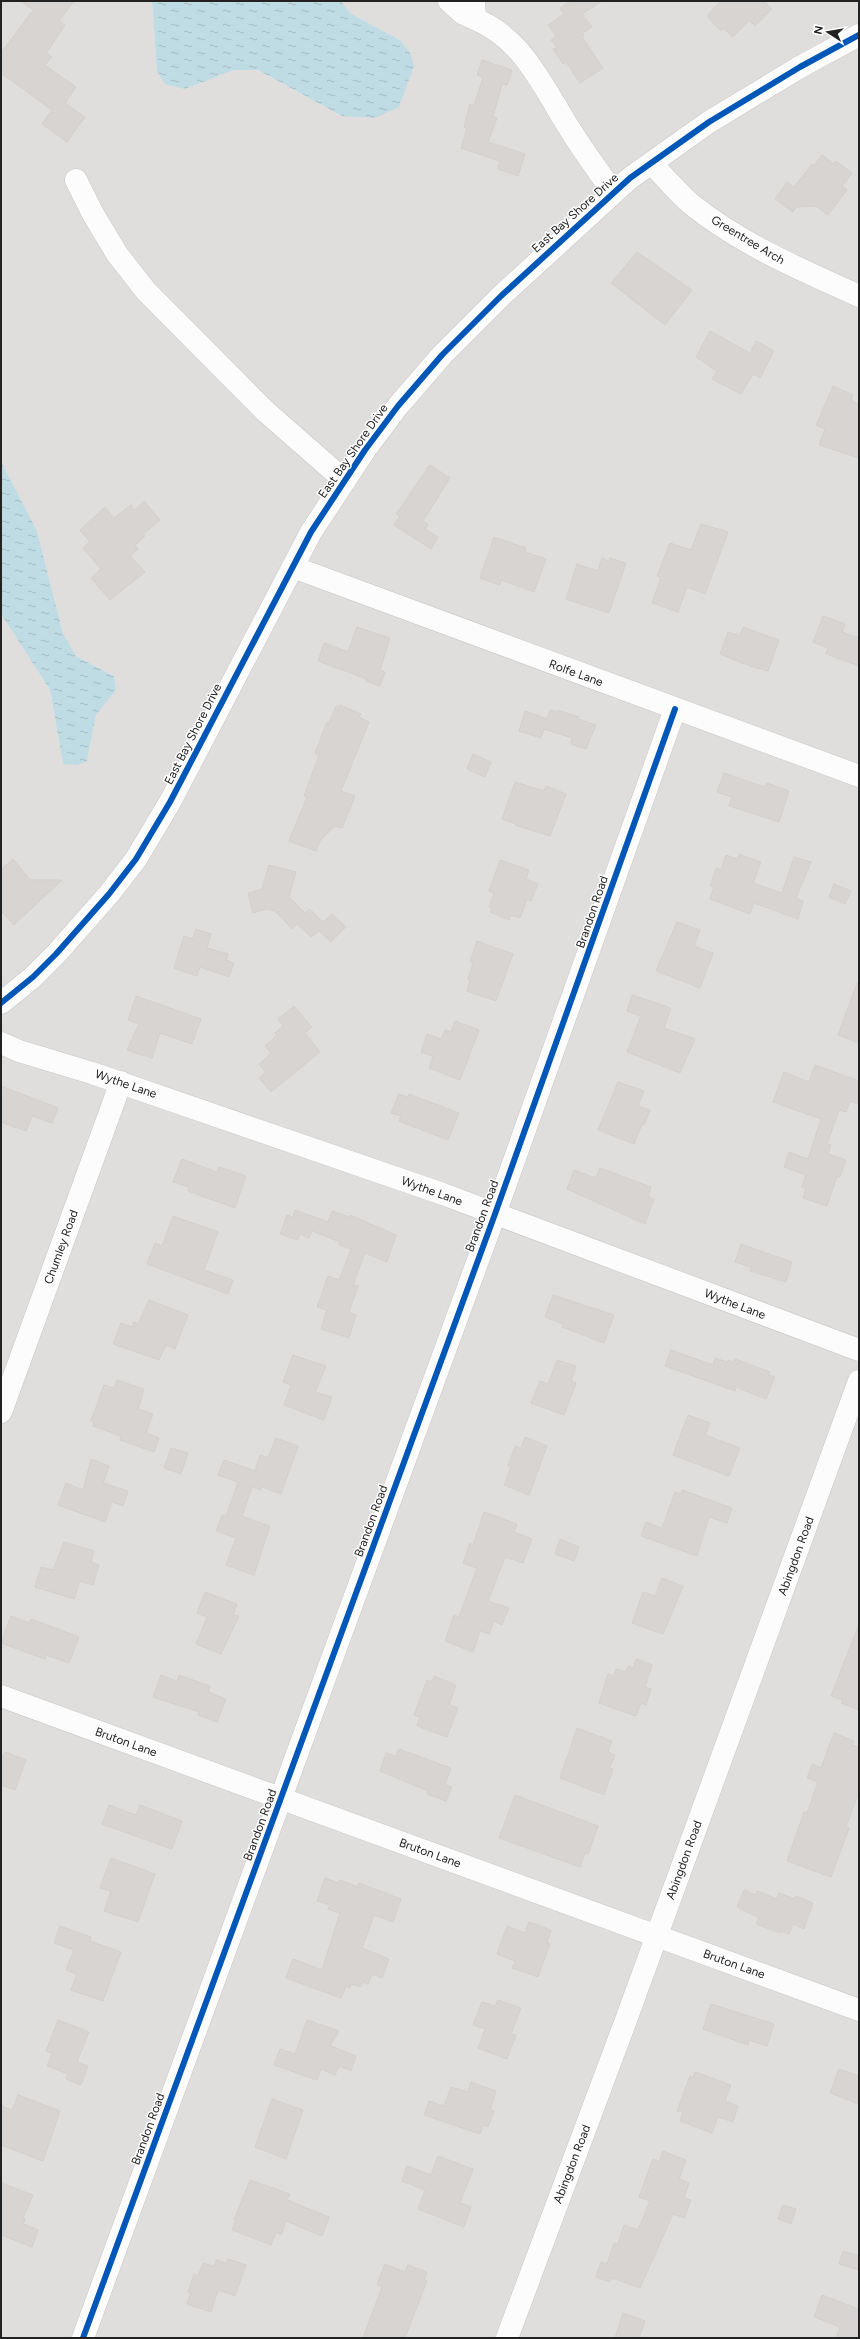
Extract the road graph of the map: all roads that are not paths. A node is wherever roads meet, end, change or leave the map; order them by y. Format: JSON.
{"nodes":[{"id":1,"x":449,"y":1,"type":"edge"},
{"id":2,"x":474,"y":10,"type":"edge"},
{"id":3,"x":859,"y":35,"type":"edge"},
{"id":4,"x":651,"y":163,"type":"junction"},
{"id":5,"x":76,"y":180,"type":"dead end"},
{"id":6,"x":613,"y":192,"type":"junction"},
{"id":7,"x":859,"y":296,"type":"edge"},
{"id":8,"x":345,"y":481,"type":"junction"},
{"id":9,"x":293,"y":568,"type":"junction"},
{"id":10,"x":675,"y":709,"type":"junction"},
{"id":11,"x":859,"y":776,"type":"edge"},
{"id":12,"x":1,"y":1002,"type":"edge"},
{"id":13,"x":1,"y":1043,"type":"edge"},
{"id":14,"x":121,"y":1082,"type":"junction"},
{"id":15,"x":495,"y":1214,"type":"junction"},
{"id":16,"x":859,"y":1350,"type":"edge"},
{"id":17,"x":859,"y":1381,"type":"edge"},
{"id":18,"x":1,"y":1412,"type":"edge"},
{"id":19,"x":1,"y":1696,"type":"edge"},
{"id":20,"x":281,"y":1800,"type":"junction"},
{"id":21,"x":656,"y":1936,"type":"junction"},
{"id":22,"x":859,"y":2010,"type":"edge"},
{"id":23,"x":83,"y":2338,"type":"edge"},
{"id":24,"x":507,"y":2338,"type":"edge"}],
"edges":[{"from":1,"to":2,"type":"street"},
{"from":2,"to":6,"type":"street"},
{"from":3,"to":4,"type":"street","name":"East Bay Shore Drive"},
{"from":4,"to":6,"type":"street","name":"East Bay Shore Drive"},
{"from":4,"to":7,"type":"street","name":"Greentree Arch"},
{"from":5,"to":8,"type":"street"},
{"from":6,"to":8,"type":"street","name":"East Bay Shore Drive"},
{"from":8,"to":9,"type":"street","name":"East Bay Shore Drive"},
{"from":9,"to":10,"type":"street","name":"Rolfe Lane"},
{"from":9,"to":12,"type":"street","name":"East Bay Shore Drive"},
{"from":10,"to":11,"type":"street","name":"Rolfe Lane"},
{"from":10,"to":15,"type":"street","name":"Brandon Road"},
{"from":13,"to":14,"type":"street","name":"Wythe Lane"},
{"from":14,"to":15,"type":"street","name":"Wythe Lane"},
{"from":14,"to":18,"type":"street","name":"Chumley Road"},
{"from":15,"to":16,"type":"street","name":"Wythe Lane"},
{"from":15,"to":20,"type":"street","name":"Brandon Road"},
{"from":17,"to":21,"type":"street","name":"Abingdon Road"},
{"from":19,"to":20,"type":"street","name":"Bruton Lane"},
{"from":20,"to":21,"type":"street","name":"Bruton Lane"},
{"from":20,"to":23,"type":"street","name":"Brandon Road"},
{"from":21,"to":22,"type":"street","name":"Bruton Lane"},
{"from":21,"to":24,"type":"street","name":"Abingdon Road"}]}
